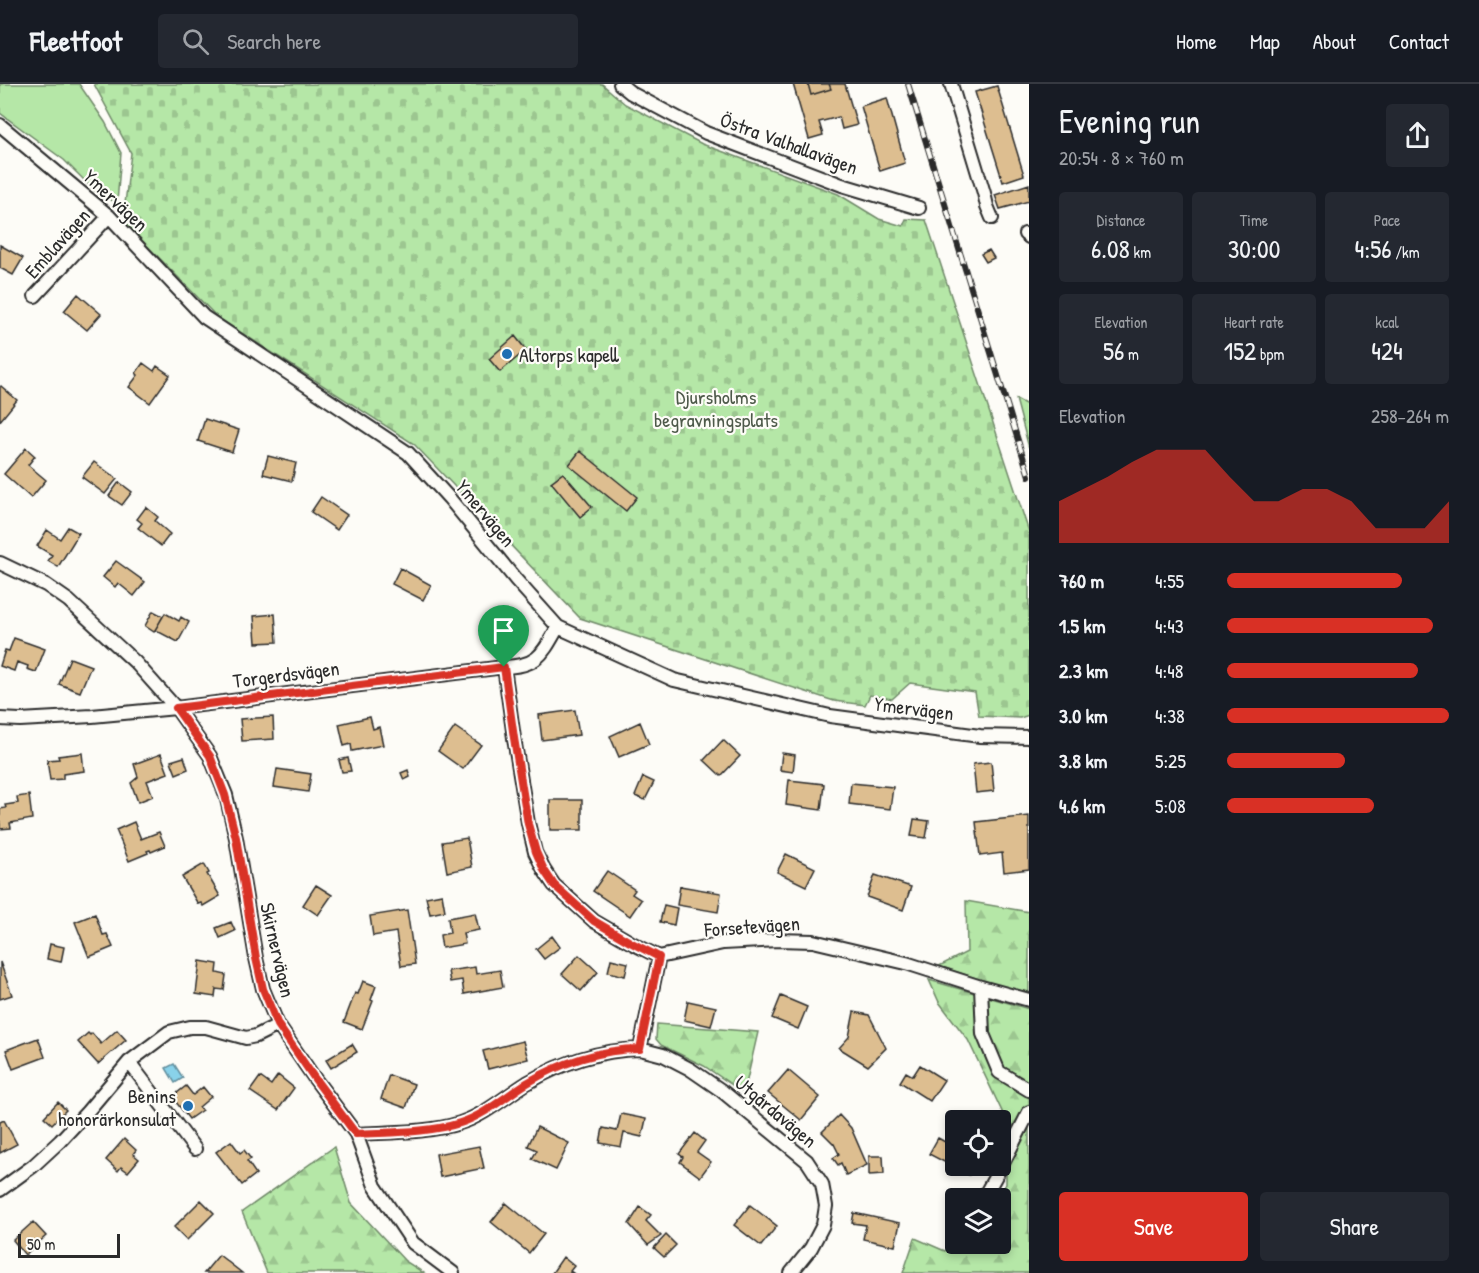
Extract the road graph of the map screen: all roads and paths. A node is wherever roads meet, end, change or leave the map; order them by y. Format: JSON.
{"nodes":[{"id":1,"x":620,"y":84,"type":"edge"},
{"id":2,"x":951,"y":84,"type":"edge"},
{"id":3,"x":0,"y":125,"type":"edge"},
{"id":4,"x":919,"y":208,"type":"dead end"},
{"id":5,"x":109,"y":216,"type":"junction"},
{"id":6,"x":992,"y":218,"type":"dead end"},
{"id":7,"x":35,"y":296,"type":"dead end"},
{"id":8,"x":0,"y":563,"type":"edge"},
{"id":9,"x":558,"y":627,"type":"junction"},
{"id":10,"x":504,"y":667,"type":"junction"},
{"id":11,"x":176,"y":708,"type":"junction"},
{"id":12,"x":0,"y":719,"type":"edge"},
{"id":13,"x":1029,"y":737,"type":"edge"},
{"id":14,"x":659,"y":957,"type":"junction"},
{"id":15,"x":981,"y":987,"type":"junction"},
{"id":16,"x":1029,"y":1000,"type":"edge"},
{"id":17,"x":278,"y":1025,"type":"junction"},
{"id":18,"x":640,"y":1049,"type":"junction"},
{"id":19,"x":129,"y":1062,"type":"junction"},
{"id":20,"x":1029,"y":1090,"type":"edge"},
{"id":21,"x":1029,"y":1112,"type":"edge"},
{"id":22,"x":356,"y":1134,"type":"junction"},
{"id":23,"x":195,"y":1149,"type":"dead end"},
{"id":24,"x":989,"y":1188,"type":"edge"},
{"id":25,"x":0,"y":1190,"type":"edge"},
{"id":26,"x":453,"y":1273,"type":"edge"},
{"id":27,"x":791,"y":1273,"type":"edge"}],
"edges":[{"from":1,"to":4,"type":"street","name":"Östra Valhallavägen"},
{"from":2,"to":6,"type":"street"},
{"from":3,"to":5,"type":"street","name":"Ymervägen"},
{"from":5,"to":7,"type":"street","name":"Emblavägen"},
{"from":5,"to":9,"type":"street","name":"Ymervägen"},
{"from":8,"to":11,"type":"street","name":"Skirnervägen"},
{"from":9,"to":10,"type":"street","name":"Torgerdsvägen"},
{"from":9,"to":13,"type":"street","name":"Ymervägen"},
{"from":10,"to":11,"type":"street","name":"Torgerdsvägen"},
{"from":10,"to":14,"type":"street"},
{"from":11,"to":12,"type":"street","name":"Torgerdsvägen"},
{"from":11,"to":17,"type":"street","name":"Skirnervägen"},
{"from":14,"to":15,"type":"street","name":"Forsetevägen"},
{"from":14,"to":18,"type":"street"},
{"from":15,"to":16,"type":"street","name":"Forsetevägen"},
{"from":15,"to":20,"type":"street"},
{"from":17,"to":19,"type":"street"},
{"from":17,"to":22,"type":"street","name":"Skirnervägen"},
{"from":18,"to":22,"type":"street"},
{"from":18,"to":27,"type":"street","name":"Utgårdavägen"},
{"from":19,"to":23,"type":"street"},
{"from":19,"to":25,"type":"street"},
{"from":21,"to":24,"type":"street"},
{"from":22,"to":26,"type":"street"}]}
